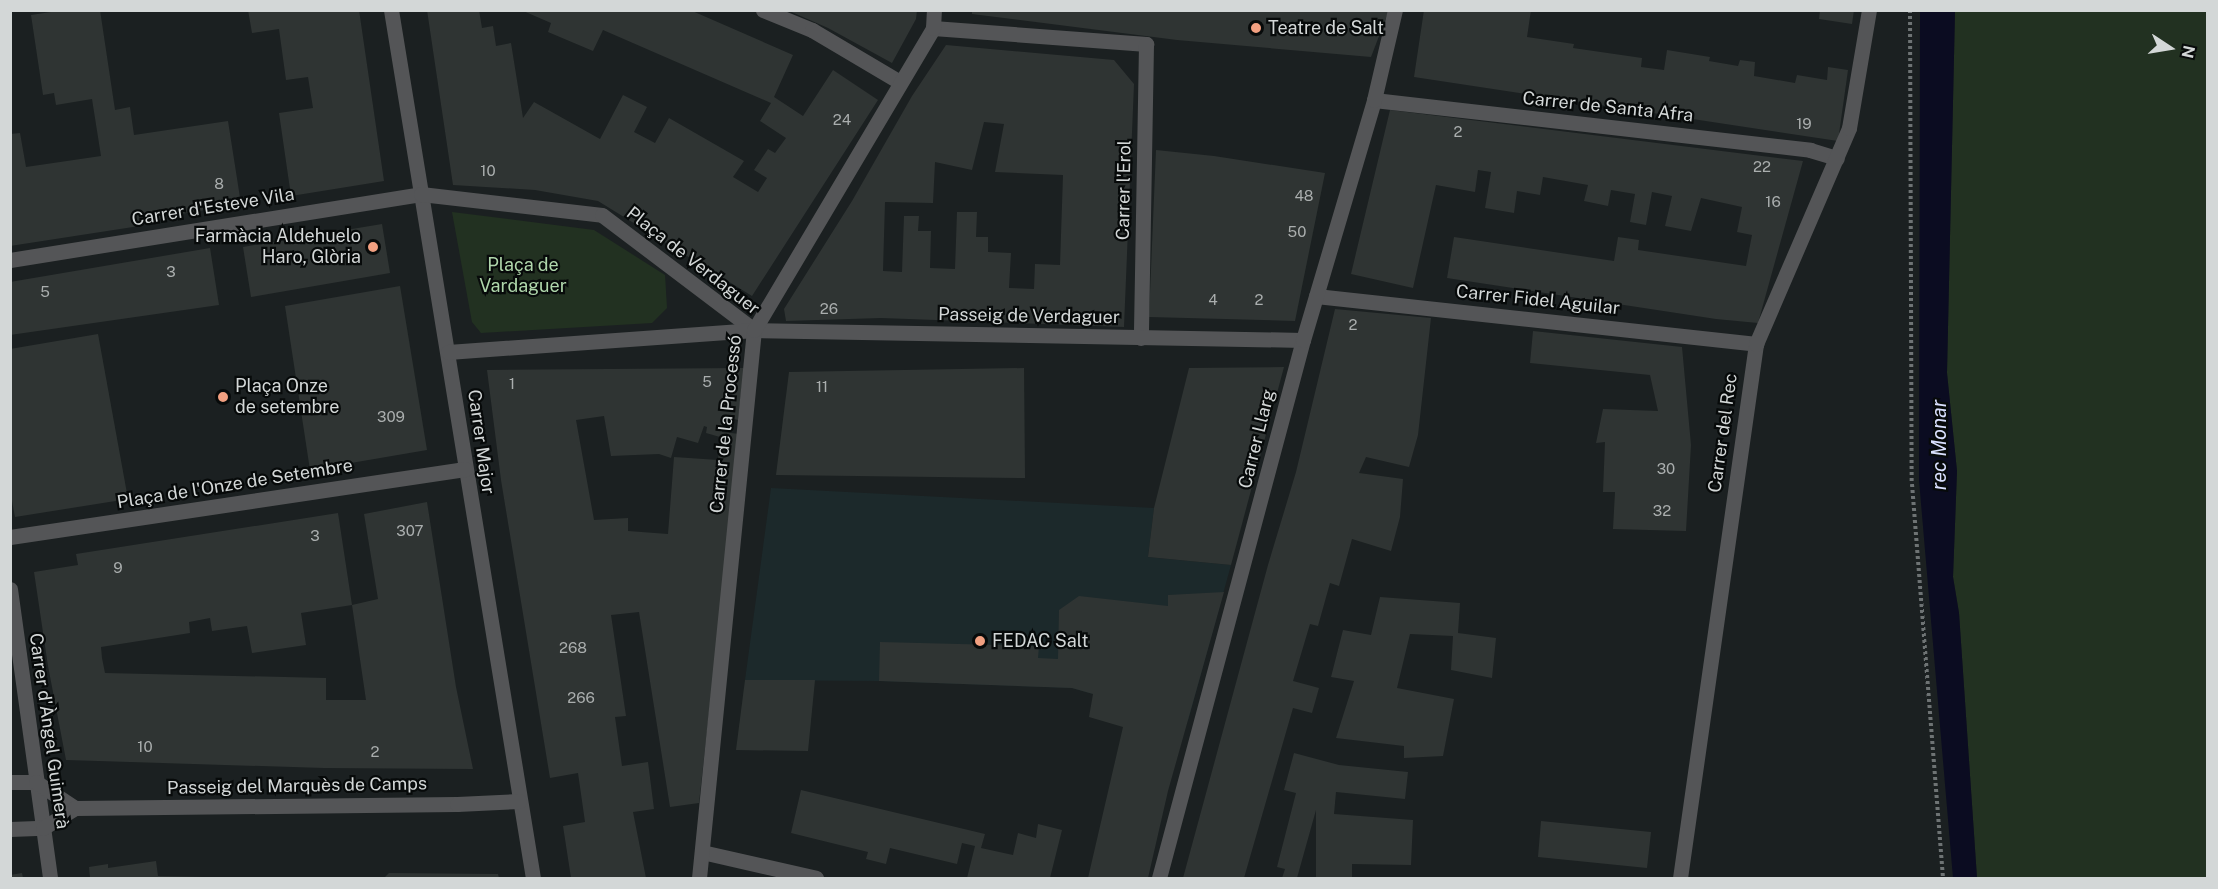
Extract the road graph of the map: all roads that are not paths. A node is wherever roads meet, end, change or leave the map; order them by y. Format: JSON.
{"nodes":[{"id":1,"x":391,"y":10,"type":"edge"},
{"id":2,"x":763,"y":10,"type":"edge"},
{"id":3,"x":934,"y":10,"type":"edge"},
{"id":4,"x":1395,"y":10,"type":"edge"},
{"id":5,"x":1869,"y":10,"type":"edge"},
{"id":6,"x":933,"y":28,"type":"junction"},
{"id":7,"x":900,"y":82,"type":"junction"},
{"id":8,"x":1374,"y":100,"type":"junction"},
{"id":9,"x":1837,"y":158,"type":"junction"},
{"id":10,"x":421,"y":194,"type":"junction"},
{"id":11,"x":10,"y":260,"type":"edge"},
{"id":12,"x":1316,"y":296,"type":"junction"},
{"id":13,"x":754,"y":330,"type":"junction"},
{"id":14,"x":1141,"y":338,"type":"junction"},
{"id":15,"x":1303,"y":340,"type":"junction"},
{"id":16,"x":1756,"y":344,"type":"junction"},
{"id":17,"x":448,"y":352,"type":"junction"},
{"id":18,"x":465,"y":469,"type":"junction"},
{"id":19,"x":10,"y":537,"type":"edge"},
{"id":20,"x":10,"y":589,"type":"edge"},
{"id":21,"x":10,"y":782,"type":"edge"},
{"id":22,"x":36,"y":782,"type":"junction"},
{"id":23,"x":519,"y":801,"type":"junction"},
{"id":24,"x":75,"y":808,"type":"junction"},
{"id":25,"x":42,"y":828,"type":"junction"},
{"id":26,"x":10,"y":829,"type":"edge"},
{"id":27,"x":702,"y":852,"type":"junction"},
{"id":28,"x":50,"y":879,"type":"edge"},
{"id":29,"x":534,"y":879,"type":"edge"},
{"id":30,"x":699,"y":879,"type":"edge"},
{"id":31,"x":816,"y":879,"type":"edge"},
{"id":32,"x":1159,"y":879,"type":"edge"},
{"id":33,"x":1680,"y":879,"type":"edge"}],
"edges":[{"from":1,"to":10,"type":"street","name":"Carrer Major"},
{"from":2,"to":7,"type":"street"},
{"from":3,"to":6,"type":"street","name":"Carrer de la Processó"},
{"from":4,"to":8,"type":"street","name":"Carrer Llarg"},
{"from":5,"to":9,"type":"street","name":"Carrer del Rec"},
{"from":6,"to":7,"type":"street","name":"Carrer de la Processó"},
{"from":6,"to":14,"type":"street","name":"Carrer l'Erol"},
{"from":7,"to":13,"type":"street","name":"Carrer de la Processó"},
{"from":8,"to":9,"type":"street","name":"Carrer de Santa Afra"},
{"from":8,"to":12,"type":"street","name":"Carrer Llarg"},
{"from":9,"to":16,"type":"street","name":"Carrer del Rec"},
{"from":10,"to":11,"type":"street","name":"Carrer d'Esteve Vila"},
{"from":10,"to":13,"type":"street","name":"Plaça de Verdaguer"},
{"from":10,"to":17,"type":"street","name":"Carrer Major"},
{"from":12,"to":15,"type":"street","name":"Carrer Llarg"},
{"from":12,"to":16,"type":"street","name":"Carrer Fidel Aguilar"},
{"from":13,"to":14,"type":"street","name":"Passeig de Verdaguer"},
{"from":13,"to":17,"type":"street","name":"Plaça de Verdaguer"},
{"from":13,"to":27,"type":"street","name":"Carrer de la Processó"},
{"from":14,"to":15,"type":"street","name":"Passeig de Verdaguer"},
{"from":15,"to":32,"type":"street","name":"Carrer Llarg"},
{"from":16,"to":33,"type":"street","name":"Carrer del Rec"},
{"from":17,"to":18,"type":"street","name":"Carrer Major"},
{"from":18,"to":19,"type":"street","name":"Plaça de l'Onze de Setembre"},
{"from":18,"to":23,"type":"street","name":"Carrer Major"},
{"from":20,"to":22,"type":"street","name":"Carrer d'Àngel Guimerà"},
{"from":21,"to":22,"type":"street"},
{"from":22,"to":24,"type":"street"},
{"from":22,"to":25,"type":"street","name":"Carrer d'Àngel Guimerà"},
{"from":23,"to":24,"type":"street","name":"Passeig del Marquès de Camps"},
{"from":23,"to":29,"type":"street","name":"Carrer Major"},
{"from":24,"to":25,"type":"street"},
{"from":25,"to":26,"type":"street"},
{"from":25,"to":28,"type":"street","name":"Carrer d'Àngel Guimerà"},
{"from":27,"to":30,"type":"street","name":"Carrer de la Processó"},
{"from":27,"to":31,"type":"street"}]}
